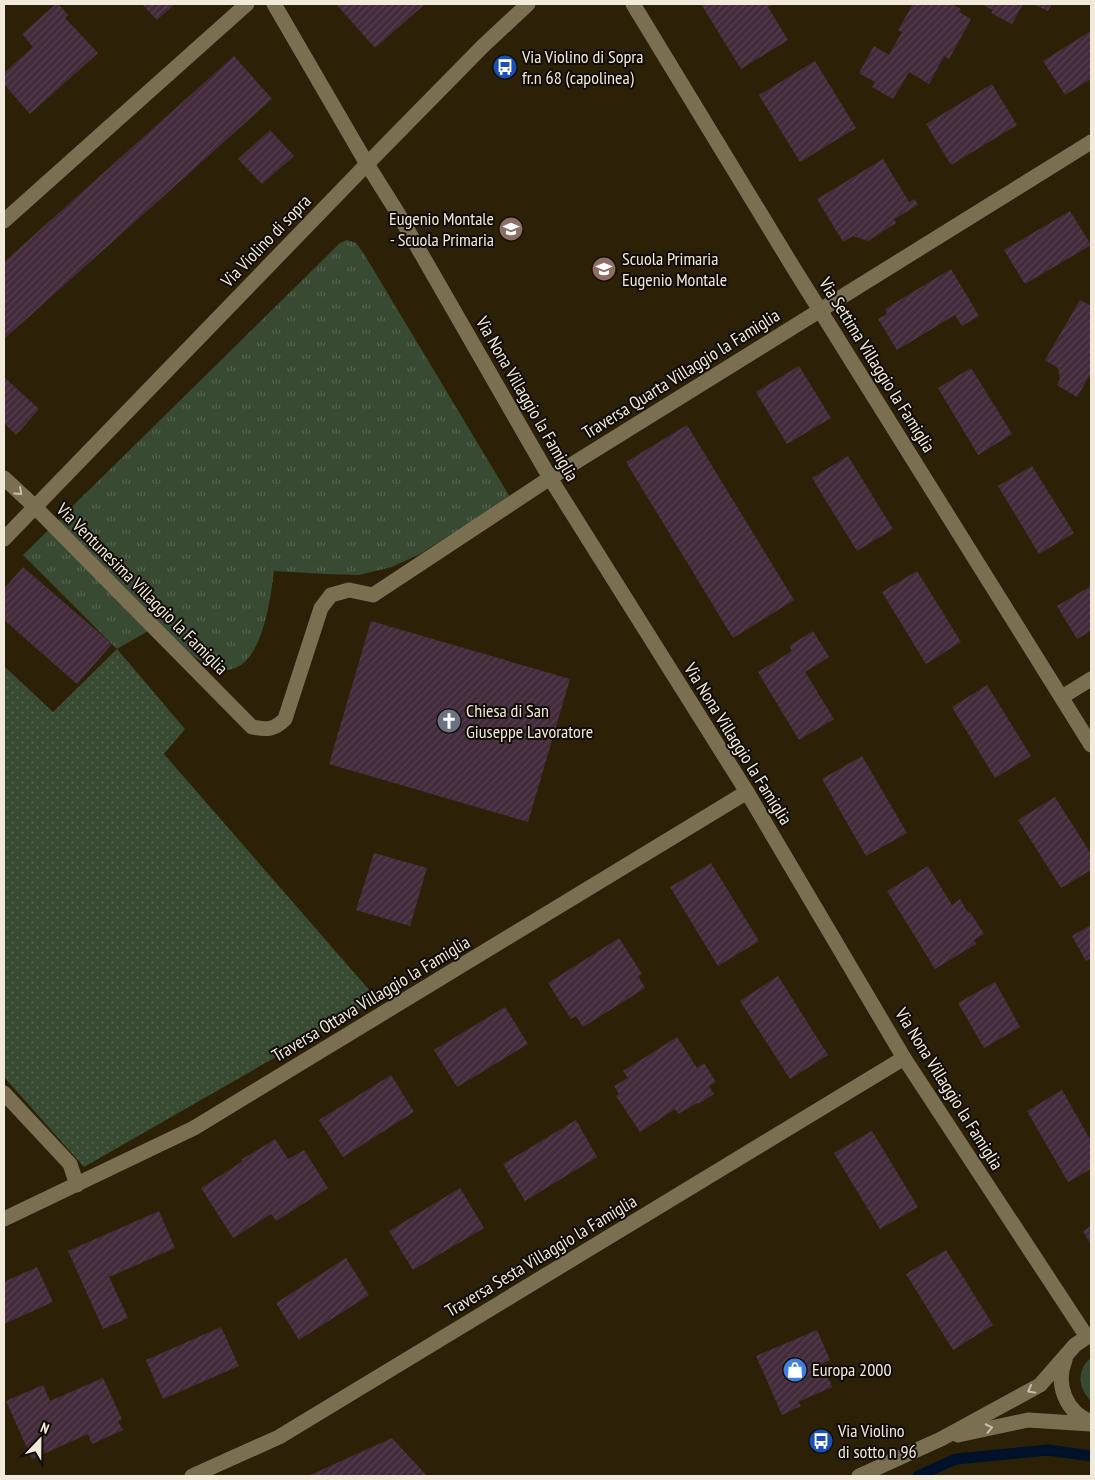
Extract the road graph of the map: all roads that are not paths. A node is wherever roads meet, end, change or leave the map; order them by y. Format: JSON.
{"nodes":[{"id":1,"x":247,"y":4,"type":"edge"},
{"id":2,"x":274,"y":4,"type":"edge"},
{"id":3,"x":528,"y":4,"type":"edge"},
{"id":4,"x":633,"y":4,"type":"edge"},
{"id":5,"x":1091,"y":142,"type":"edge"},
{"id":6,"x":366,"y":164,"type":"junction"},
{"id":7,"x":4,"y":221,"type":"edge"},
{"id":8,"x":820,"y":310,"type":"junction"},
{"id":9,"x":4,"y":478,"type":"edge"},
{"id":10,"x":550,"y":478,"type":"junction"},
{"id":11,"x":34,"y":506,"type":"junction"},
{"id":12,"x":4,"y":540,"type":"edge"},
{"id":13,"x":1091,"y":679,"type":"edge"},
{"id":14,"x":1062,"y":697,"type":"junction"},
{"id":15,"x":252,"y":727,"type":"joint"},
{"id":16,"x":1091,"y":745,"type":"edge"},
{"id":17,"x":747,"y":792,"type":"junction"},
{"id":18,"x":904,"y":1058,"type":"junction"},
{"id":19,"x":4,"y":1093,"type":"edge"},
{"id":20,"x":77,"y":1185,"type":"junction"},
{"id":21,"x":4,"y":1219,"type":"edge"},
{"id":22,"x":1089,"y":1337,"type":"edge"},
{"id":23,"x":1066,"y":1356,"type":"junction"},
{"id":24,"x":1091,"y":1423,"type":"edge"},
{"id":25,"x":942,"y":1438,"type":"junction"},
{"id":26,"x":192,"y":1476,"type":"edge"},
{"id":27,"x":859,"y":1476,"type":"edge"}],
"edges":[{"from":1,"to":7,"type":"street"},
{"from":2,"to":6,"type":"street","name":"Via Nona Villaggio la Famiglia"},
{"from":3,"to":6,"type":"street","name":"Via Violino di sopra"},
{"from":4,"to":8,"type":"street","name":"Via Settima Villaggio la Famiglia"},
{"from":5,"to":8,"type":"street","name":"Traversa Quarta Villaggio la Famiglia"},
{"from":6,"to":10,"type":"street","name":"Via Nona Villaggio la Famiglia"},
{"from":6,"to":11,"type":"street","name":"Via Violino di sopra"},
{"from":8,"to":10,"type":"street","name":"Traversa Quarta Villaggio la Famiglia"},
{"from":8,"to":14,"type":"street","name":"Via Settima Villaggio la Famiglia"},
{"from":9,"to":11,"type":"street","name":"Via Ventunesima Villaggio la Famiglia","one_way":true},
{"from":10,"to":15,"type":"street","name":"Traversa Quarta Villaggio la Famiglia"},
{"from":10,"to":17,"type":"street","name":"Via Nona Villaggio la Famiglia"},
{"from":11,"to":12,"type":"street"},
{"from":11,"to":15,"type":"street","name":"Via Ventunesima Villaggio la Famiglia"},
{"from":13,"to":14,"type":"street"},
{"from":14,"to":16,"type":"street","name":"Via Settima Villaggio la Famiglia"},
{"from":17,"to":18,"type":"street","name":"Via Nona Villaggio la Famiglia"},
{"from":17,"to":20,"type":"street","name":"Traversa Ottava Villaggio la Famiglia"},
{"from":18,"to":22,"type":"street","name":"Via Nona Villaggio la Famiglia"},
{"from":18,"to":26,"type":"street","name":"Traversa Sesta Villaggio la Famiglia"},
{"from":19,"to":20,"type":"street"},
{"from":20,"to":21,"type":"street","name":"Traversa Ottava Villaggio la Famiglia"},
{"from":22,"to":23,"type":"street"},
{"from":23,"to":24,"type":"street"},
{"from":23,"to":25,"type":"street","one_way":true},
{"from":25,"to":24,"type":"street","one_way":true},
{"from":25,"to":27,"type":"street"}]}
